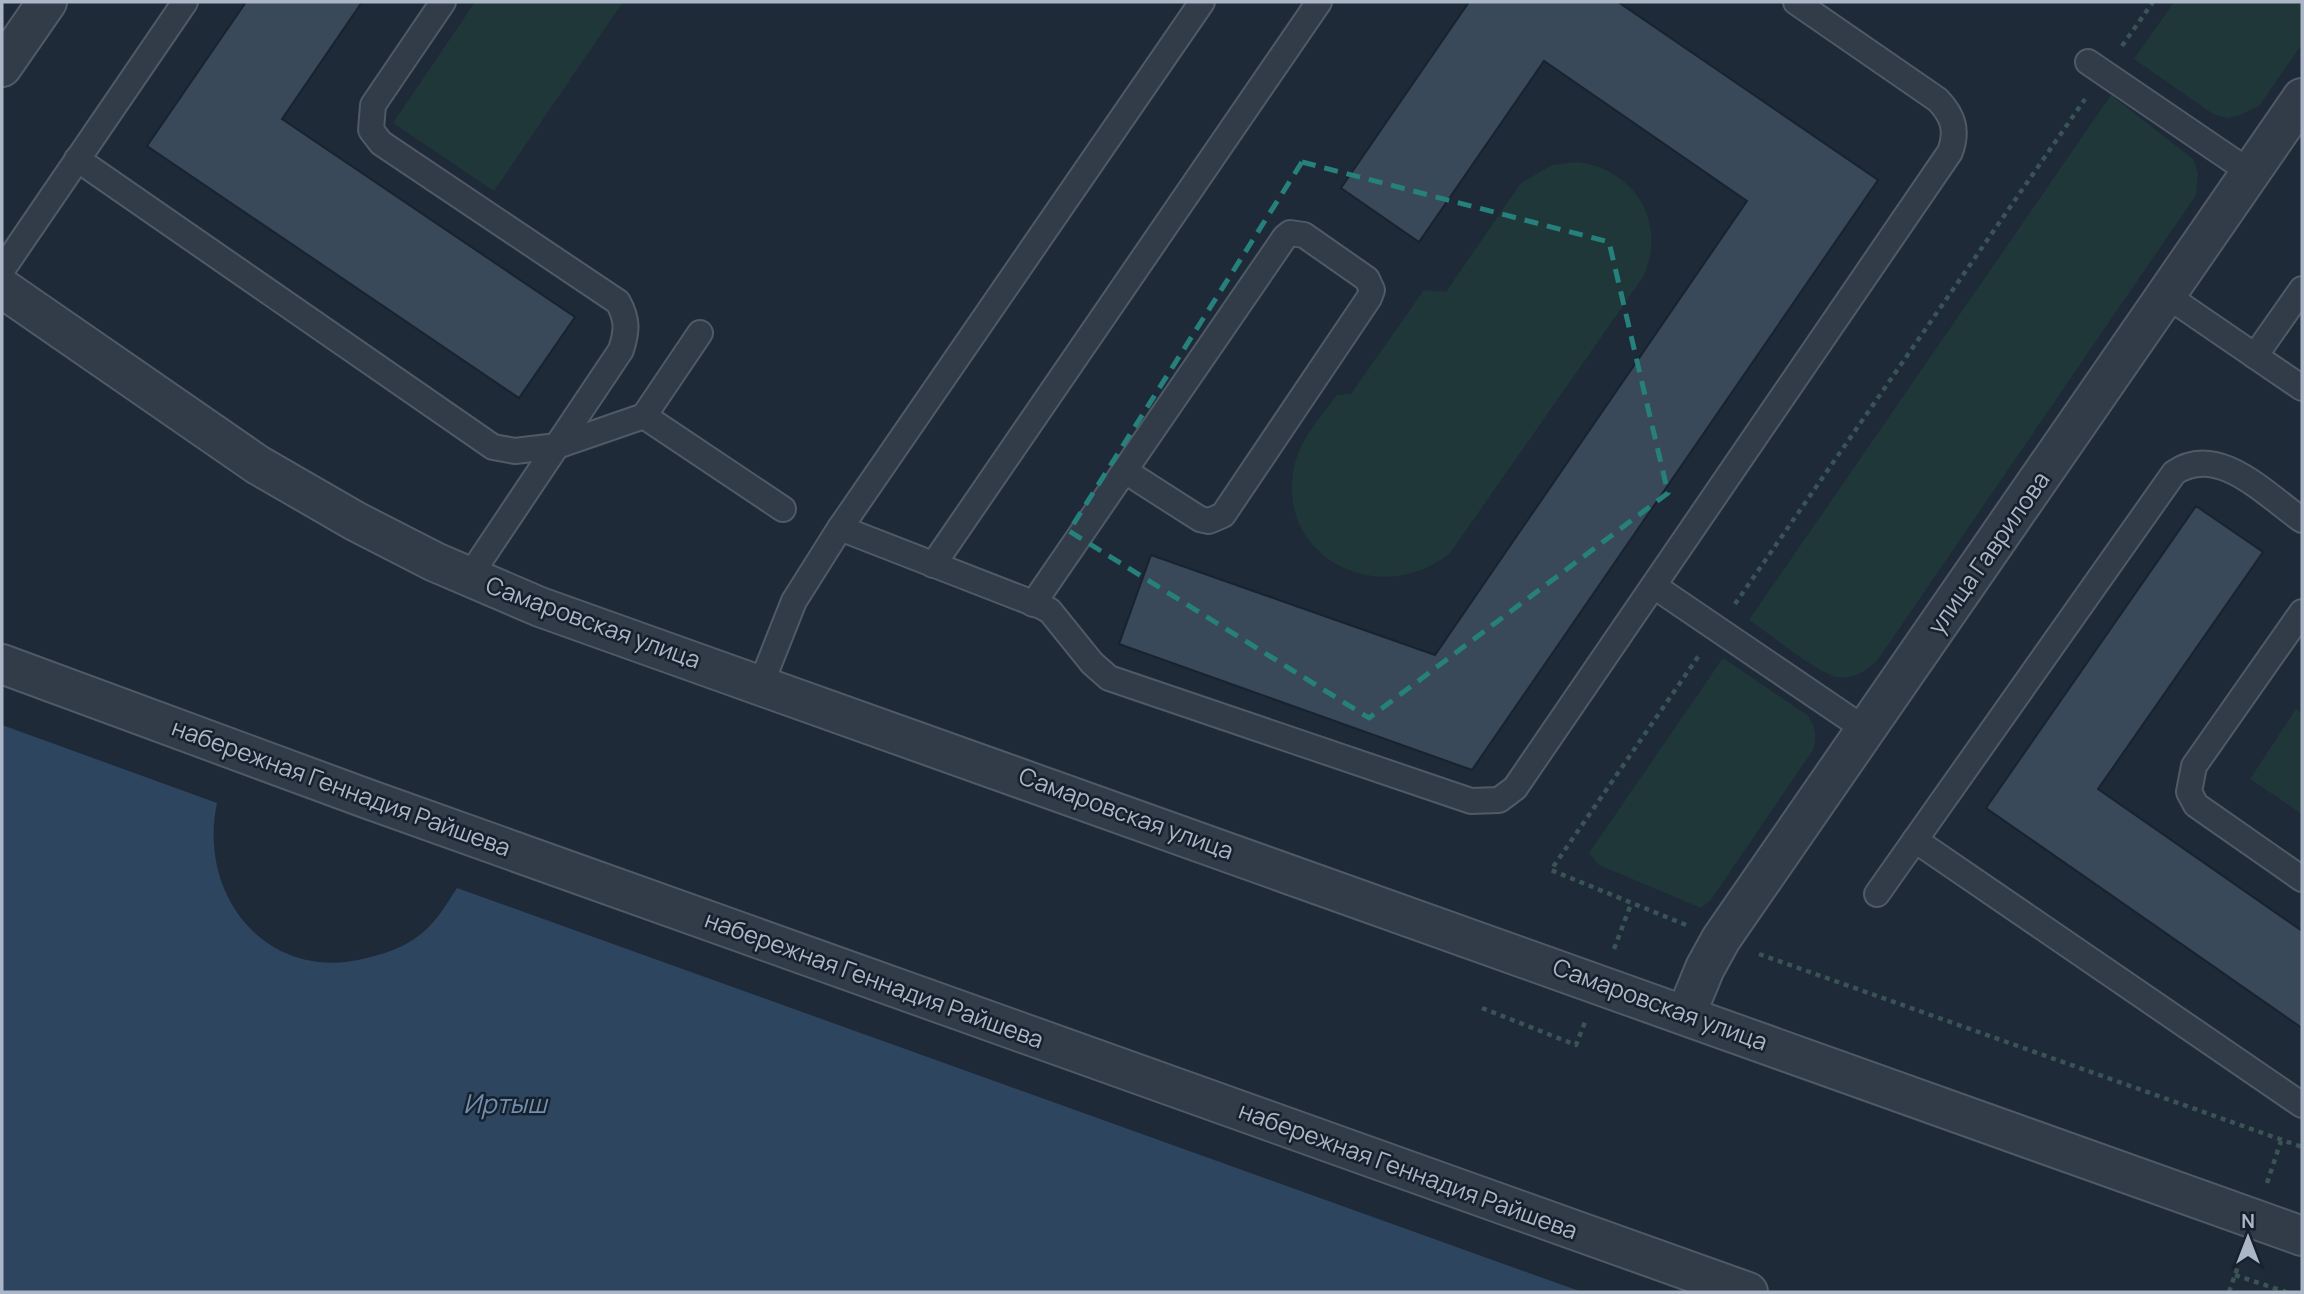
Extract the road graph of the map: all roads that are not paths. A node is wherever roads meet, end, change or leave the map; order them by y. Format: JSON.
{"nodes":[{"id":1,"x":47,"y":2,"type":"edge"},
{"id":2,"x":185,"y":2,"type":"edge"},
{"id":3,"x":443,"y":2,"type":"edge"},
{"id":4,"x":1202,"y":2,"type":"edge"},
{"id":5,"x":1319,"y":2,"type":"edge"},
{"id":6,"x":1796,"y":2,"type":"edge"},
{"id":7,"x":2,"y":67,"type":"edge"},
{"id":8,"x":2096,"y":67,"type":"road end"},
{"id":9,"x":2302,"y":98,"type":"edge"},
{"id":10,"x":77,"y":159,"type":"junction"},
{"id":11,"x":2250,"y":173,"type":"junction"},
{"id":12,"x":2,"y":270,"type":"edge"},
{"id":13,"x":2,"y":288,"type":"edge"},
{"id":14,"x":2302,"y":289,"type":"edge"},
{"id":15,"x":2166,"y":295,"type":"junction"},
{"id":16,"x":700,"y":333,"type":"dead end"},
{"id":17,"x":2255,"y":356,"type":"junction"},
{"id":18,"x":2302,"y":388,"type":"edge"},
{"id":19,"x":644,"y":416,"type":"junction"},
{"id":20,"x":556,"y":446,"type":"junction"},
{"id":21,"x":1125,"y":471,"type":"junction"},
{"id":22,"x":783,"y":509,"type":"dead end"},
{"id":23,"x":2302,"y":520,"type":"edge"},
{"id":24,"x":840,"y":528,"type":"junction"},
{"id":25,"x":933,"y":565,"type":"junction"},
{"id":26,"x":469,"y":577,"type":"junction"},
{"id":27,"x":1654,"y":586,"type":"junction"},
{"id":28,"x":1033,"y":604,"type":"junction"},
{"id":29,"x":2302,"y":612,"type":"edge"},
{"id":30,"x":2,"y":664,"type":"edge"},
{"id":31,"x":761,"y":684,"type":"junction"},
{"id":32,"x":1866,"y":730,"type":"junction"},
{"id":33,"x":1915,"y":840,"type":"junction"},
{"id":34,"x":2302,"y":879,"type":"edge"},
{"id":35,"x":1877,"y":894,"type":"dead end"},
{"id":36,"x":1686,"y":1014,"type":"junction"},
{"id":37,"x":2302,"y":1105,"type":"edge"},
{"id":38,"x":2302,"y":1236,"type":"edge"},
{"id":39,"x":1748,"y":1292,"type":"edge"}],
"edges":[{"from":1,"to":7,"type":"street"},
{"from":2,"to":10,"type":"lane"},
{"from":3,"to":20,"type":"lane"},
{"from":4,"to":24,"type":"lane"},
{"from":5,"to":25,"type":"lane"},
{"from":6,"to":27,"type":"lane"},
{"from":8,"to":11,"type":"lane"},
{"from":9,"to":11,"type":"street","name":"улица Гаврилова"},
{"from":10,"to":12,"type":"lane"},
{"from":10,"to":20,"type":"lane"},
{"from":11,"to":15,"type":"street","name":"улица Гаврилова"},
{"from":13,"to":26,"type":"street","name":"Самаровская улица"},
{"from":14,"to":17,"type":"lane"},
{"from":15,"to":17,"type":"lane"},
{"from":15,"to":32,"type":"street","name":"улица Гаврилова"},
{"from":16,"to":19,"type":"lane"},
{"from":17,"to":18,"type":"lane"},
{"from":19,"to":20,"type":"lane"},
{"from":19,"to":22,"type":"lane"},
{"from":20,"to":26,"type":"lane"},
{"from":21,"to":21,"type":"lane"},
{"from":21,"to":28,"type":"lane"},
{"from":23,"to":33,"type":"lane"},
{"from":24,"to":25,"type":"lane"},
{"from":24,"to":31,"type":"lane"},
{"from":25,"to":28,"type":"lane"},
{"from":26,"to":31,"type":"street","name":"Самаровская улица"},
{"from":27,"to":28,"type":"lane"},
{"from":27,"to":32,"type":"lane"},
{"from":29,"to":34,"type":"lane"},
{"from":30,"to":39,"type":"street","name":"набережная Геннадия Райшева"},
{"from":31,"to":36,"type":"street","name":"Самаровская улица"},
{"from":32,"to":36,"type":"street","name":"улица Гаврилова"},
{"from":33,"to":35,"type":"lane"},
{"from":33,"to":37,"type":"lane"},
{"from":36,"to":38,"type":"street","name":"Самаровская улица"}]}
